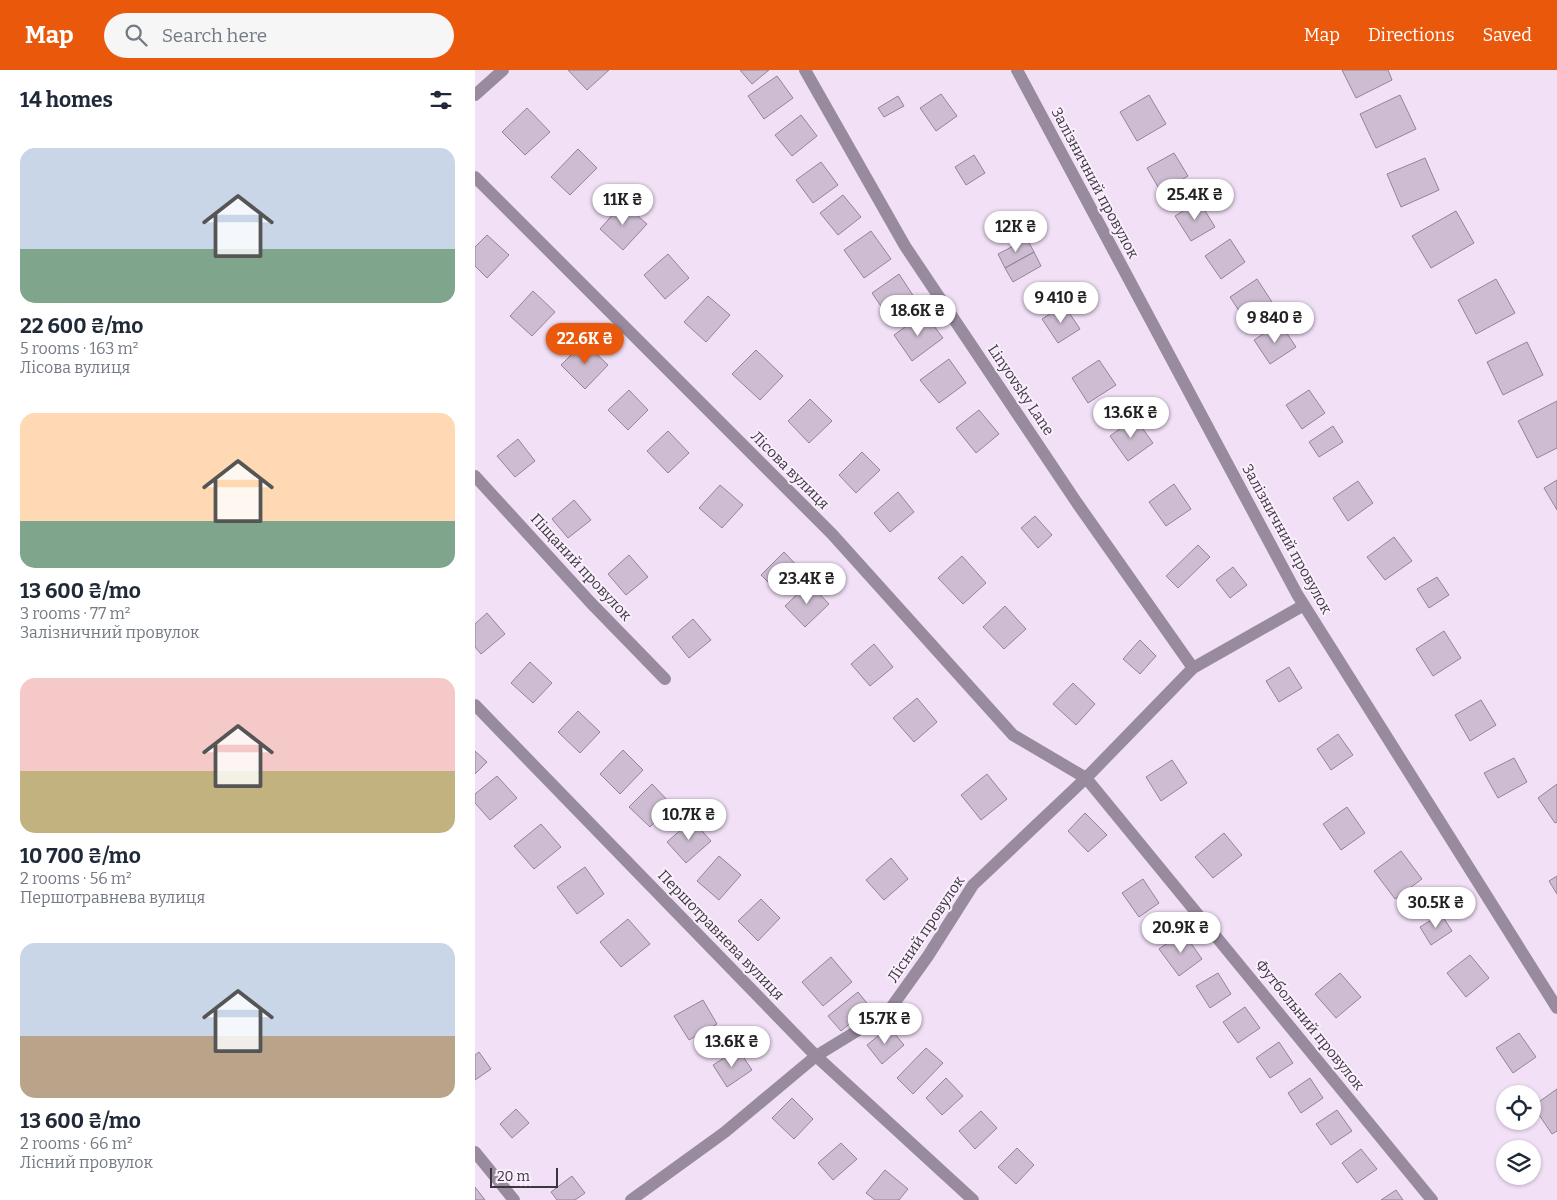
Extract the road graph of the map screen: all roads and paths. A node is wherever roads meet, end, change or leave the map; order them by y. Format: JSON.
{"nodes":[{"id":1,"x":503,"y":70,"type":"edge"},
{"id":2,"x":805,"y":70,"type":"edge"},
{"id":3,"x":1017,"y":70,"type":"edge"},
{"id":4,"x":475,"y":95,"type":"edge"},
{"id":5,"x":475,"y":177,"type":"edge"},
{"id":6,"x":475,"y":476,"type":"edge"},
{"id":7,"x":1304,"y":605,"type":"junction"},
{"id":8,"x":1193,"y":668,"type":"junction"},
{"id":9,"x":665,"y":679,"type":"dead end"},
{"id":10,"x":475,"y":705,"type":"edge"},
{"id":11,"x":1086,"y":778,"type":"junction"},
{"id":12,"x":1557,"y":1008,"type":"edge"},
{"id":13,"x":816,"y":1056,"type":"junction"},
{"id":14,"x":475,"y":1152,"type":"edge"},
{"id":15,"x":514,"y":1200,"type":"edge"},
{"id":16,"x":631,"y":1200,"type":"edge"},
{"id":17,"x":973,"y":1200,"type":"edge"},
{"id":18,"x":1432,"y":1200,"type":"edge"}],
"edges":[{"from":1,"to":4,"type":"street"},
{"from":2,"to":8,"type":"street","name":"Linyovsky Lane"},
{"from":3,"to":7,"type":"street","name":"Залізничний провулок"},
{"from":5,"to":11,"type":"street","name":"Лісова вулиця"},
{"from":6,"to":9,"type":"street","name":"Піщаний провулок"},
{"from":7,"to":8,"type":"street","name":"Лісний провулок"},
{"from":7,"to":12,"type":"street","name":"Залізничний провулок"},
{"from":8,"to":11,"type":"street","name":"Лісний провулок"},
{"from":10,"to":13,"type":"street","name":"Першотравнева вулиця"},
{"from":11,"to":13,"type":"street","name":"Лісний провулок"},
{"from":11,"to":18,"type":"street","name":"Футбольний провулок"},
{"from":13,"to":16,"type":"street","name":"Лісний провулок"},
{"from":13,"to":17,"type":"street","name":"Першотравнева вулиця"},
{"from":14,"to":15,"type":"street"}]}
